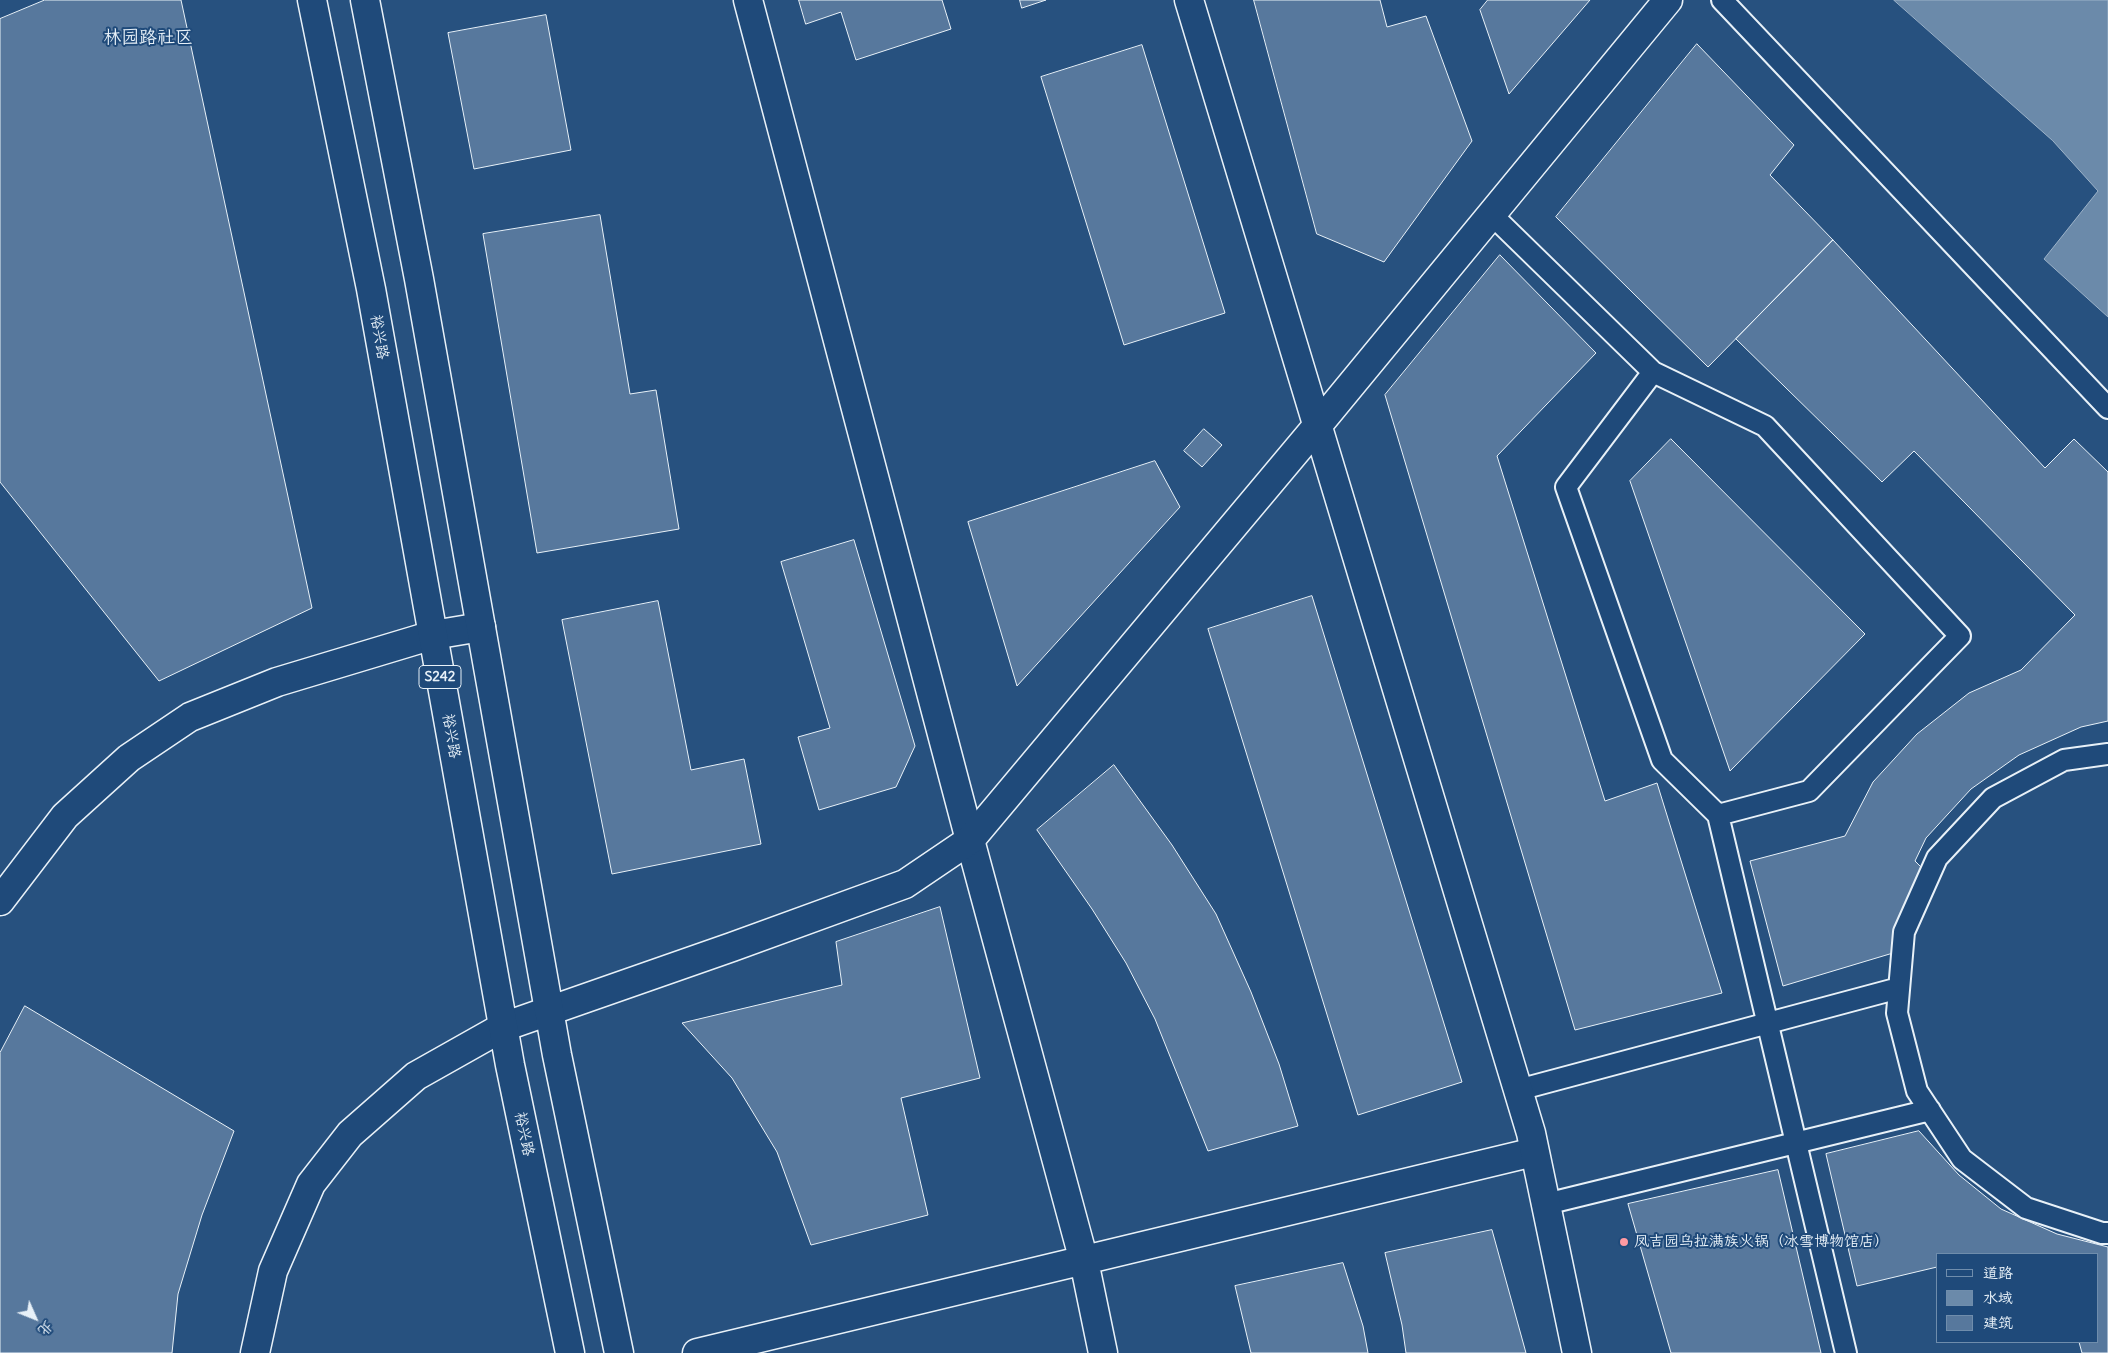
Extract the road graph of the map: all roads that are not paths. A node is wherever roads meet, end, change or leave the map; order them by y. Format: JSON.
{"nodes":[{"id":1,"x":312,"y":0,"type":"edge"},
{"id":2,"x":365,"y":0,"type":"edge"},
{"id":3,"x":748,"y":0,"type":"edge"},
{"id":4,"x":1190,"y":0,"type":"edge"},
{"id":5,"x":1668,"y":0,"type":"edge"},
{"id":6,"x":1722,"y":0,"type":"edge"},
{"id":7,"x":1491,"y":214,"type":"junction"},
{"id":8,"x":1652,"y":372,"type":"junction"},
{"id":9,"x":2108,"y":408,"type":"edge"},
{"id":10,"x":1318,"y":425,"type":"junction"},
{"id":11,"x":481,"y":627,"type":"junction"},
{"id":12,"x":433,"y":635,"type":"junction"},
{"id":13,"x":2108,"y":754,"type":"edge"},
{"id":14,"x":1718,"y":814,"type":"junction"},
{"id":15,"x":970,"y":840,"type":"junction"},
{"id":16,"x":0,"y":901,"type":"edge"},
{"id":17,"x":1899,"y":988,"type":"junction"},
{"id":18,"x":550,"y":1012,"type":"junction"},
{"id":19,"x":1768,"y":1024,"type":"junction"},
{"id":20,"x":503,"y":1028,"type":"junction"},
{"id":21,"x":1518,"y":1090,"type":"junction"},
{"id":22,"x":1930,"y":1110,"type":"junction"},
{"id":23,"x":1796,"y":1142,"type":"junction"},
{"id":24,"x":1534,"y":1152,"type":"junction"},
{"id":25,"x":1546,"y":1204,"type":"junction"},
{"id":26,"x":2108,"y":1233,"type":"edge"},
{"id":27,"x":1084,"y":1261,"type":"junction"},
{"id":28,"x":255,"y":1353,"type":"edge"},
{"id":29,"x":570,"y":1353,"type":"edge"},
{"id":30,"x":619,"y":1353,"type":"edge"},
{"id":31,"x":697,"y":1353,"type":"edge"},
{"id":32,"x":1103,"y":1353,"type":"edge"},
{"id":33,"x":1577,"y":1353,"type":"edge"},
{"id":34,"x":1846,"y":1353,"type":"edge"}],
"edges":[{"from":1,"to":12,"type":"street","name":"裕兴路","number":"S242"},
{"from":2,"to":11,"type":"street"},
{"from":3,"to":15,"type":"street"},
{"from":4,"to":10,"type":"street"},
{"from":5,"to":7,"type":"street"},
{"from":6,"to":9,"type":"lane"},
{"from":7,"to":8,"type":"lane"},
{"from":7,"to":10,"type":"street"},
{"from":8,"to":14,"type":"lane"},
{"from":8,"to":14,"type":"lane"},
{"from":10,"to":15,"type":"street"},
{"from":10,"to":21,"type":"street"},
{"from":11,"to":12,"type":"street"},
{"from":11,"to":18,"type":"street"},
{"from":12,"to":16,"type":"street"},
{"from":12,"to":20,"type":"street","name":"裕兴路","number":"S242"},
{"from":13,"to":17,"type":"lane"},
{"from":14,"to":19,"type":"lane"},
{"from":15,"to":18,"type":"street"},
{"from":15,"to":27,"type":"street"},
{"from":17,"to":19,"type":"lane"},
{"from":17,"to":22,"type":"lane"},
{"from":18,"to":20,"type":"street"},
{"from":18,"to":30,"type":"street"},
{"from":19,"to":21,"type":"lane"},
{"from":19,"to":23,"type":"lane"},
{"from":20,"to":28,"type":"street"},
{"from":20,"to":29,"type":"street","name":"裕兴路","number":"S242"},
{"from":21,"to":24,"type":"street"},
{"from":22,"to":23,"type":"lane"},
{"from":22,"to":26,"type":"lane"},
{"from":23,"to":25,"type":"lane"},
{"from":23,"to":34,"type":"lane"},
{"from":24,"to":25,"type":"street"},
{"from":24,"to":27,"type":"street"},
{"from":25,"to":33,"type":"street"},
{"from":27,"to":31,"type":"street"},
{"from":27,"to":32,"type":"street"}]}
